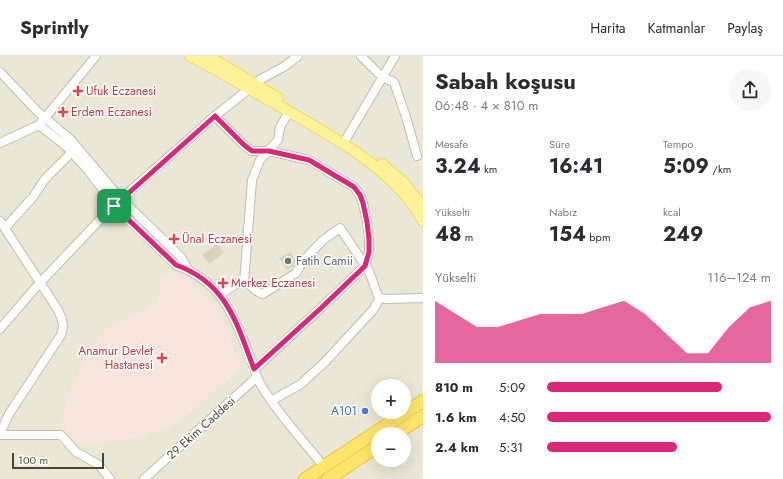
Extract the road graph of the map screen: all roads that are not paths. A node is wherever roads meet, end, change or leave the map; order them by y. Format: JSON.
{"nodes":[{"id":1,"x":96,"y":56,"type":"edge"},
{"id":2,"x":190,"y":56,"type":"edge"},
{"id":3,"x":208,"y":56,"type":"edge"},
{"id":4,"x":298,"y":56,"type":"edge"},
{"id":5,"x":361,"y":56,"type":"edge"},
{"id":6,"x":395,"y":56,"type":"edge"},
{"id":7,"x":0,"y":72,"type":"edge"},
{"id":8,"x":382,"y":77,"type":"junction"},
{"id":9,"x":252,"y":86,"type":"junction"},
{"id":10,"x":289,"y":112,"type":"junction"},
{"id":11,"x":215,"y":116,"type":"junction"},
{"id":12,"x":45,"y":118,"type":"junction"},
{"id":13,"x":39,"y":125,"type":"junction"},
{"id":14,"x":346,"y":139,"type":"junction"},
{"id":15,"x":0,"y":143,"type":"edge"},
{"id":16,"x":269,"y":151,"type":"junction"},
{"id":17,"x":72,"y":152,"type":"junction"},
{"id":18,"x":417,"y":156,"type":"dead end"},
{"id":19,"x":121,"y":199,"type":"junction"},
{"id":20,"x":114,"y":206,"type":"junction"},
{"id":21,"x":423,"y":207,"type":"edge"},
{"id":22,"x":0,"y":221,"type":"edge"},
{"id":23,"x":423,"y":221,"type":"edge"},
{"id":24,"x":4,"y":228,"type":"junction"},
{"id":25,"x":365,"y":266,"type":"junction"},
{"id":26,"x":188,"y":270,"type":"junction"},
{"id":27,"x":244,"y":282,"type":"junction"},
{"id":28,"x":40,"y":283,"type":"junction"},
{"id":29,"x":220,"y":295,"type":"junction"},
{"id":30,"x":380,"y":298,"type":"junction"},
{"id":31,"x":423,"y":298,"type":"edge"},
{"id":32,"x":0,"y":329,"type":"edge"},
{"id":33,"x":256,"y":373,"type":"junction"},
{"id":34,"x":271,"y":400,"type":"junction"},
{"id":35,"x":423,"y":401,"type":"edge"},
{"id":36,"x":423,"y":416,"type":"edge"},
{"id":37,"x":406,"y":427,"type":"edge"},
{"id":38,"x":0,"y":434,"type":"edge"},
{"id":39,"x":371,"y":451,"type":"edge"},
{"id":40,"x":324,"y":467,"type":"junction"},
{"id":41,"x":110,"y":479,"type":"edge"},
{"id":42,"x":144,"y":479,"type":"edge"},
{"id":43,"x":305,"y":479,"type":"edge"},
{"id":44,"x":328,"y":479,"type":"edge"}],
"edges":[{"from":1,"to":12,"type":"street"},
{"from":2,"to":9,"type":"main road"},
{"from":3,"to":9,"type":"main road"},
{"from":4,"to":9,"type":"street"},
{"from":5,"to":8,"type":"street"},
{"from":6,"to":8,"type":"street"},
{"from":7,"to":12,"type":"street"},
{"from":8,"to":14,"type":"street"},
{"from":8,"to":18,"type":"street"},
{"from":9,"to":10,"type":"main road"},
{"from":9,"to":11,"type":"street"},
{"from":9,"to":14,"type":"main road"},
{"from":10,"to":16,"type":"street"},
{"from":10,"to":23,"type":"main road"},
{"from":11,"to":16,"type":"street"},
{"from":11,"to":19,"type":"street"},
{"from":12,"to":13,"type":"street"},
{"from":12,"to":19,"type":"street"},
{"from":13,"to":15,"type":"street"},
{"from":13,"to":17,"type":"street"},
{"from":14,"to":21,"type":"main road"},
{"from":16,"to":25,"type":"street"},
{"from":16,"to":27,"type":"street"},
{"from":17,"to":20,"type":"street"},
{"from":17,"to":24,"type":"street"},
{"from":19,"to":20,"type":"street"},
{"from":19,"to":26,"type":"street"},
{"from":20,"to":26,"type":"street"},
{"from":20,"to":28,"type":"street"},
{"from":22,"to":24,"type":"street"},
{"from":24,"to":28,"type":"street"},
{"from":25,"to":27,"type":"street"},
{"from":25,"to":30,"type":"street"},
{"from":25,"to":33,"type":"street","name":"29 Ekim Caddesi"},
{"from":26,"to":29,"type":"street"},
{"from":27,"to":29,"type":"street"},
{"from":28,"to":32,"type":"street"},
{"from":28,"to":38,"type":"street"},
{"from":29,"to":33,"type":"street"},
{"from":30,"to":31,"type":"street"},
{"from":30,"to":34,"type":"street"},
{"from":33,"to":34,"type":"street"},
{"from":33,"to":42,"type":"street","name":"29 Ekim Caddesi"},
{"from":34,"to":40,"type":"street"},
{"from":35,"to":40,"type":"highway"},
{"from":36,"to":37,"type":"highway"},
{"from":38,"to":41,"type":"street"},
{"from":39,"to":44,"type":"highway"},
{"from":40,"to":43,"type":"highway"}]}
